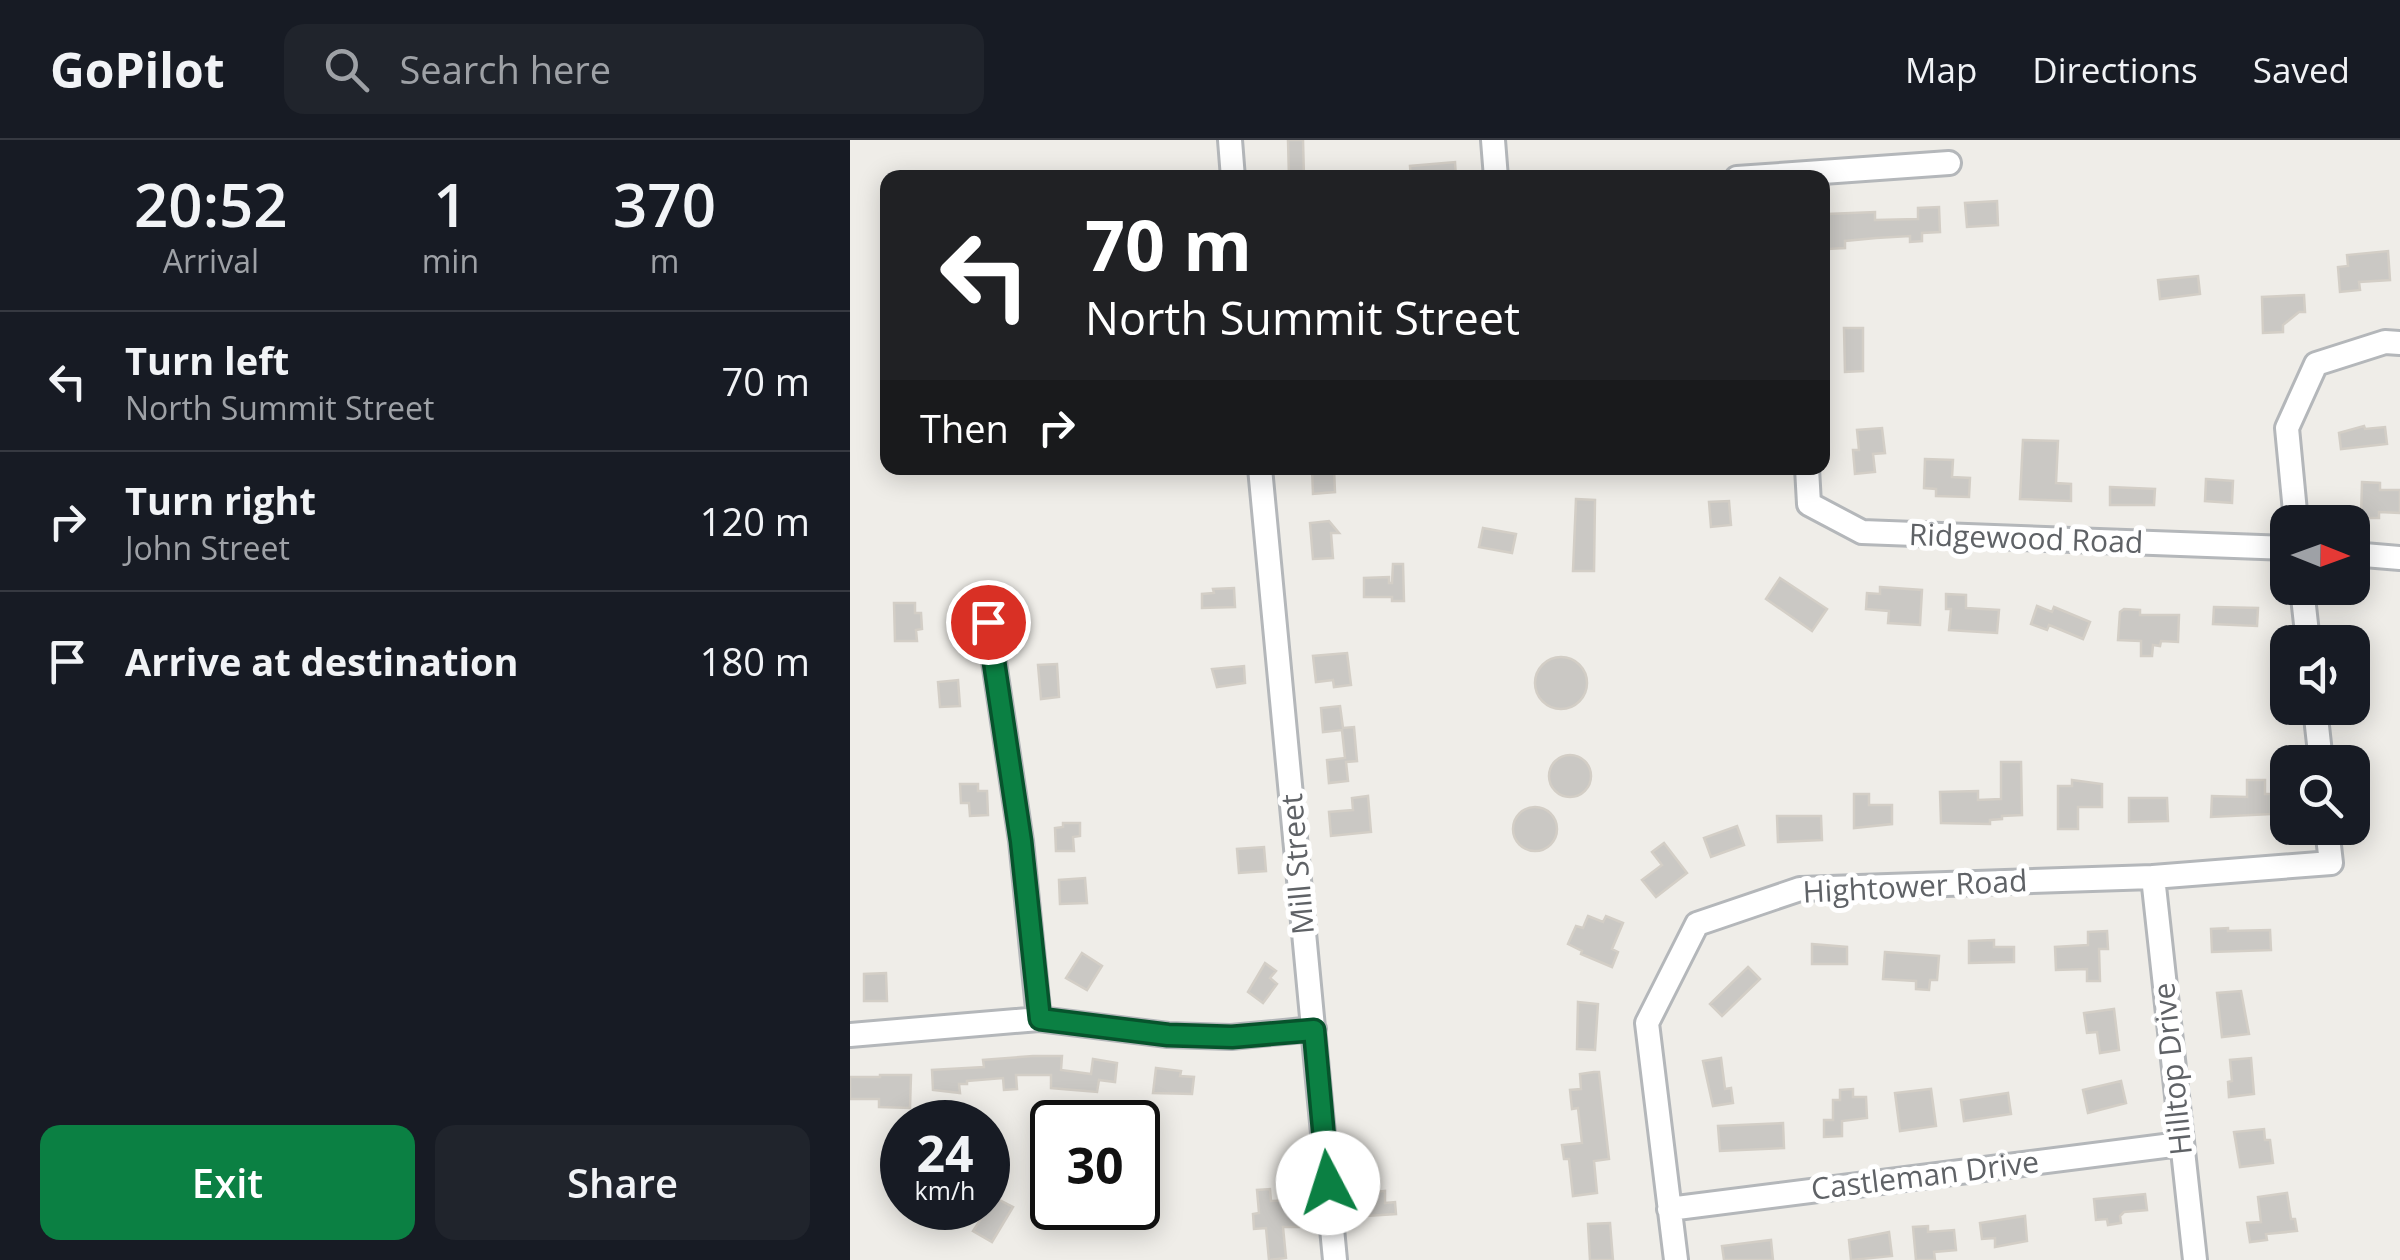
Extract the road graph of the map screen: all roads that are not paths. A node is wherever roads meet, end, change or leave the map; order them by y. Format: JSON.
{"nodes":[{"id":1,"x":1230,"y":140,"type":"edge"},
{"id":2,"x":1492,"y":140,"type":"edge"},
{"id":3,"x":1949,"y":163,"type":"dead end"},
{"id":4,"x":1232,"y":170,"type":"edge"},
{"id":5,"x":1495,"y":170,"type":"edge"},
{"id":6,"x":1830,"y":173,"type":"edge"},
{"id":7,"x":2400,"y":343,"type":"edge"},
{"id":8,"x":1261,"y":475,"type":"edge"},
{"id":9,"x":1807,"y":475,"type":"edge"},
{"id":10,"x":2295,"y":505,"type":"edge"},
{"id":11,"x":2270,"y":547,"type":"edge"},
{"id":12,"x":2370,"y":556,"type":"edge"},
{"id":13,"x":2400,"y":558,"type":"edge"},
{"id":14,"x":988,"y":622,"type":"dead end"},
{"id":15,"x":2329,"y":845,"type":"edge"},
{"id":16,"x":2152,"y":877,"type":"junction"},
{"id":17,"x":1040,"y":1019,"type":"junction"},
{"id":18,"x":1314,"y":1030,"type":"junction"},
{"id":19,"x":850,"y":1035,"type":"edge"},
{"id":20,"x":2180,"y":1144,"type":"junction"},
{"id":21,"x":1670,"y":1209,"type":"junction"},
{"id":22,"x":1336,"y":1260,"type":"edge"},
{"id":23,"x":1676,"y":1260,"type":"edge"},
{"id":24,"x":2195,"y":1260,"type":"edge"}],
"edges":[{"from":1,"to":4,"type":"street"},
{"from":2,"to":5,"type":"street"},
{"from":3,"to":6,"type":"street"},
{"from":7,"to":10,"type":"street"},
{"from":8,"to":18,"type":"street","name":"Mill Street"},
{"from":9,"to":11,"type":"street","name":"Ridgewood Road"},
{"from":12,"to":13,"type":"street"},
{"from":14,"to":17,"type":"street"},
{"from":15,"to":16,"type":"street","name":"Hightower Road"},
{"from":16,"to":20,"type":"street","name":"Hilltop Drive"},
{"from":16,"to":21,"type":"street","name":"Hightower Road"},
{"from":17,"to":18,"type":"street"},
{"from":17,"to":19,"type":"street"},
{"from":18,"to":22,"type":"street","name":"Mill Street"},
{"from":20,"to":21,"type":"street","name":"Castleman Drive"},
{"from":20,"to":24,"type":"street","name":"Hilltop Drive"},
{"from":21,"to":23,"type":"street","name":"Hightower Road"}]}
